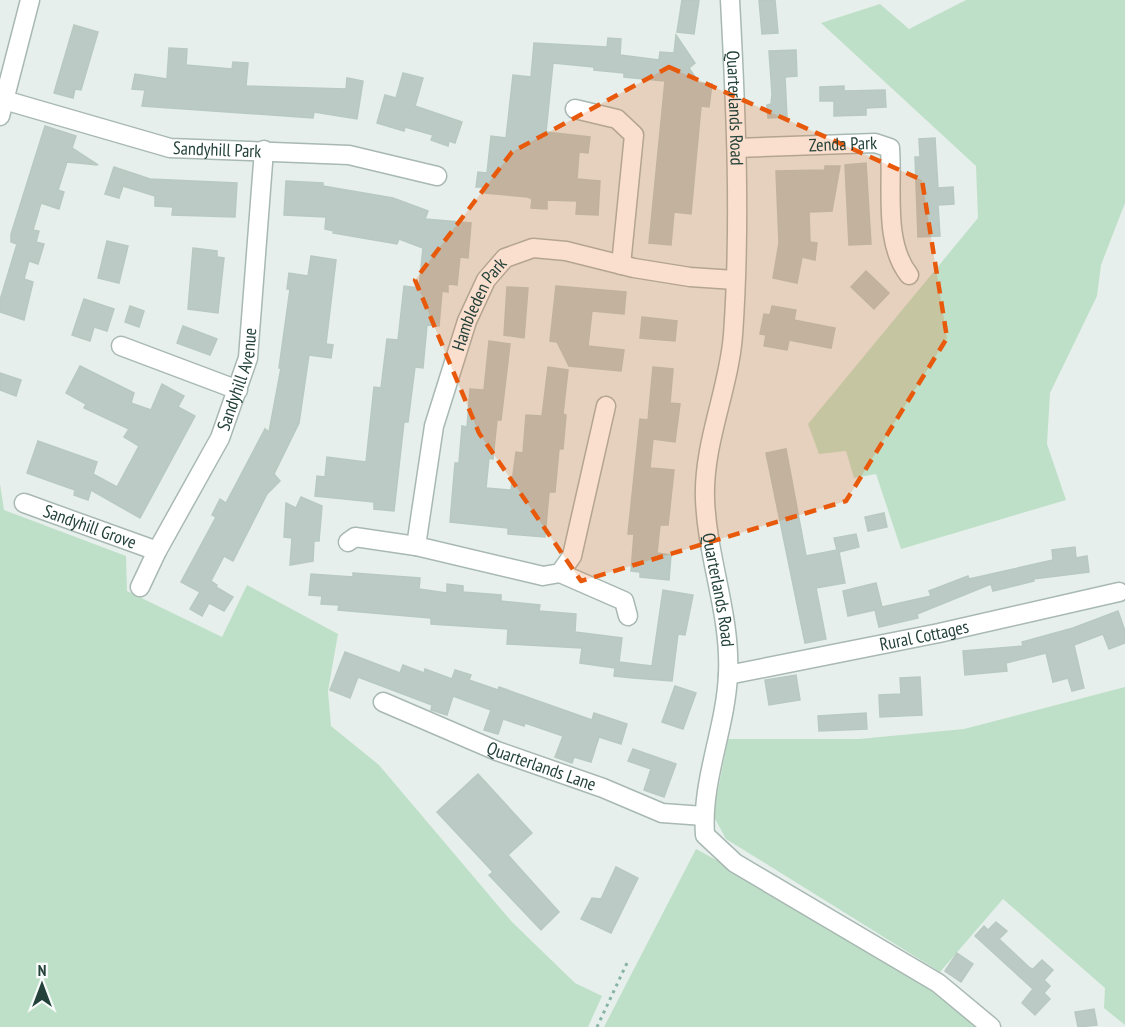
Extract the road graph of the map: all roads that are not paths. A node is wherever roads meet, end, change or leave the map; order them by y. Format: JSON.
{"nodes":[{"id":1,"x":30,"y":0,"type":"edge"},
{"id":2,"x":730,"y":0,"type":"edge"},
{"id":3,"x":2,"y":108,"type":"edge"},
{"id":4,"x":575,"y":109,"type":"dead end"},
{"id":5,"x":737,"y":148,"type":"junction"},
{"id":6,"x":264,"y":150,"type":"junction"},
{"id":7,"x":436,"y":176,"type":"dead end"},
{"id":8,"x":621,"y":265,"type":"junction"},
{"id":9,"x":909,"y":275,"type":"dead end"},
{"id":10,"x":735,"y":280,"type":"junction"},
{"id":11,"x":122,"y":346,"type":"dead end"},
{"id":12,"x":238,"y":390,"type":"junction"},
{"id":13,"x":606,"y":406,"type":"dead end"},
{"id":14,"x":24,"y":503,"type":"dead end"},
{"id":15,"x":348,"y":542,"type":"dead end"},
{"id":16,"x":416,"y":546,"type":"junction"},
{"id":17,"x":157,"y":551,"type":"junction"},
{"id":18,"x":560,"y":573,"type":"junction"},
{"id":19,"x":140,"y":587,"type":"dead end"},
{"id":20,"x":1119,"y":592,"type":"dead end"},
{"id":21,"x":628,"y":616,"type":"dead end"},
{"id":22,"x":728,"y":675,"type":"junction"},
{"id":23,"x":383,"y":702,"type":"dead end"},
{"id":24,"x":704,"y":816,"type":"junction"},
{"id":25,"x":991,"y":1027,"type":"edge"}],
"edges":[{"from":1,"to":3,"type":"street"},
{"from":2,"to":5,"type":"street","name":"Quarterlands Road"},
{"from":3,"to":6,"type":"street","name":"Sandyhill Park"},
{"from":4,"to":8,"type":"street"},
{"from":5,"to":9,"type":"street","name":"Zenda Park"},
{"from":5,"to":10,"type":"street","name":"Quarterlands Road"},
{"from":6,"to":7,"type":"street","name":"Sandyhill Park"},
{"from":6,"to":12,"type":"street","name":"Sandyhill Avenue"},
{"from":8,"to":10,"type":"street","name":"Hambleden Park"},
{"from":8,"to":16,"type":"street","name":"Hambleden Park"},
{"from":10,"to":22,"type":"street","name":"Quarterlands Road"},
{"from":11,"to":12,"type":"street"},
{"from":12,"to":17,"type":"street","name":"Sandyhill Avenue"},
{"from":13,"to":18,"type":"street"},
{"from":14,"to":17,"type":"street","name":"Sandyhill Grove"},
{"from":15,"to":16,"type":"street"},
{"from":16,"to":18,"type":"street"},
{"from":17,"to":19,"type":"street","name":"Sandyhill Avenue"},
{"from":18,"to":21,"type":"street"},
{"from":20,"to":22,"type":"street","name":"Rural Cottages"},
{"from":22,"to":24,"type":"street","name":"Quarterlands Road"},
{"from":23,"to":24,"type":"street","name":"Quarterlands Lane"},
{"from":24,"to":25,"type":"street","name":"Quarterlands Road"}]}
